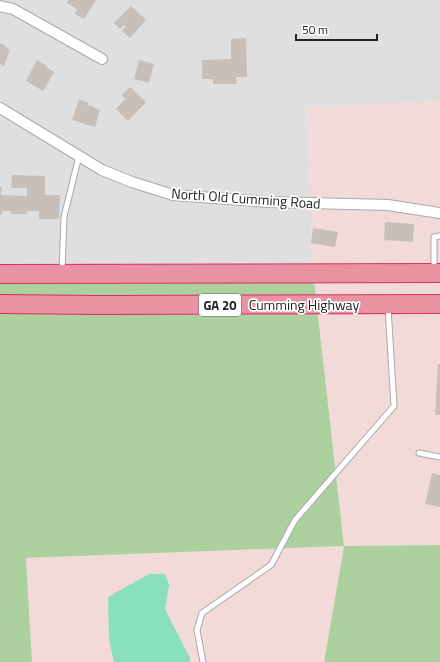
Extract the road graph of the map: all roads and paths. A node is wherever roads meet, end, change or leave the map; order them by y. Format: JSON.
{"nodes":[{"id":1,"x":0,"y":6,"type":"edge"},
{"id":2,"x":102,"y":60,"type":"dead end"},
{"id":3,"x":0,"y":108,"type":"edge"},
{"id":4,"x":79,"y":156,"type":"junction"},
{"id":5,"x":440,"y":213,"type":"edge"},
{"id":6,"x":440,"y":236,"type":"edge"},
{"id":7,"x":437,"y":273,"type":"edge"},
{"id":8,"x":0,"y":274,"type":"edge"},
{"id":9,"x":62,"y":274,"type":"junction"},
{"id":10,"x":0,"y":304,"type":"edge"},
{"id":11,"x":388,"y":304,"type":"junction"},
{"id":12,"x":440,"y":304,"type":"edge"},
{"id":13,"x":419,"y":453,"type":"dead end"},
{"id":14,"x":440,"y":457,"type":"edge"},
{"id":15,"x":204,"y":662,"type":"edge"}],
"edges":[{"from":1,"to":2,"type":"street"},
{"from":3,"to":4,"type":"street","name":"North Old Cumming Road"},
{"from":4,"to":5,"type":"street","name":"North Old Cumming Road"},
{"from":4,"to":9,"type":"lane"},
{"from":6,"to":7,"type":"lane"},
{"from":7,"to":9,"type":"highway","number":"GA 20"},
{"from":8,"to":9,"type":"highway","number":"GA 20"},
{"from":10,"to":11,"type":"highway","name":"Cumming Highway","number":"GA 20"},
{"from":11,"to":12,"type":"highway","name":"Cumming Highway","number":"GA 20"},
{"from":11,"to":15,"type":"lane"},
{"from":13,"to":14,"type":"lane"}]}
